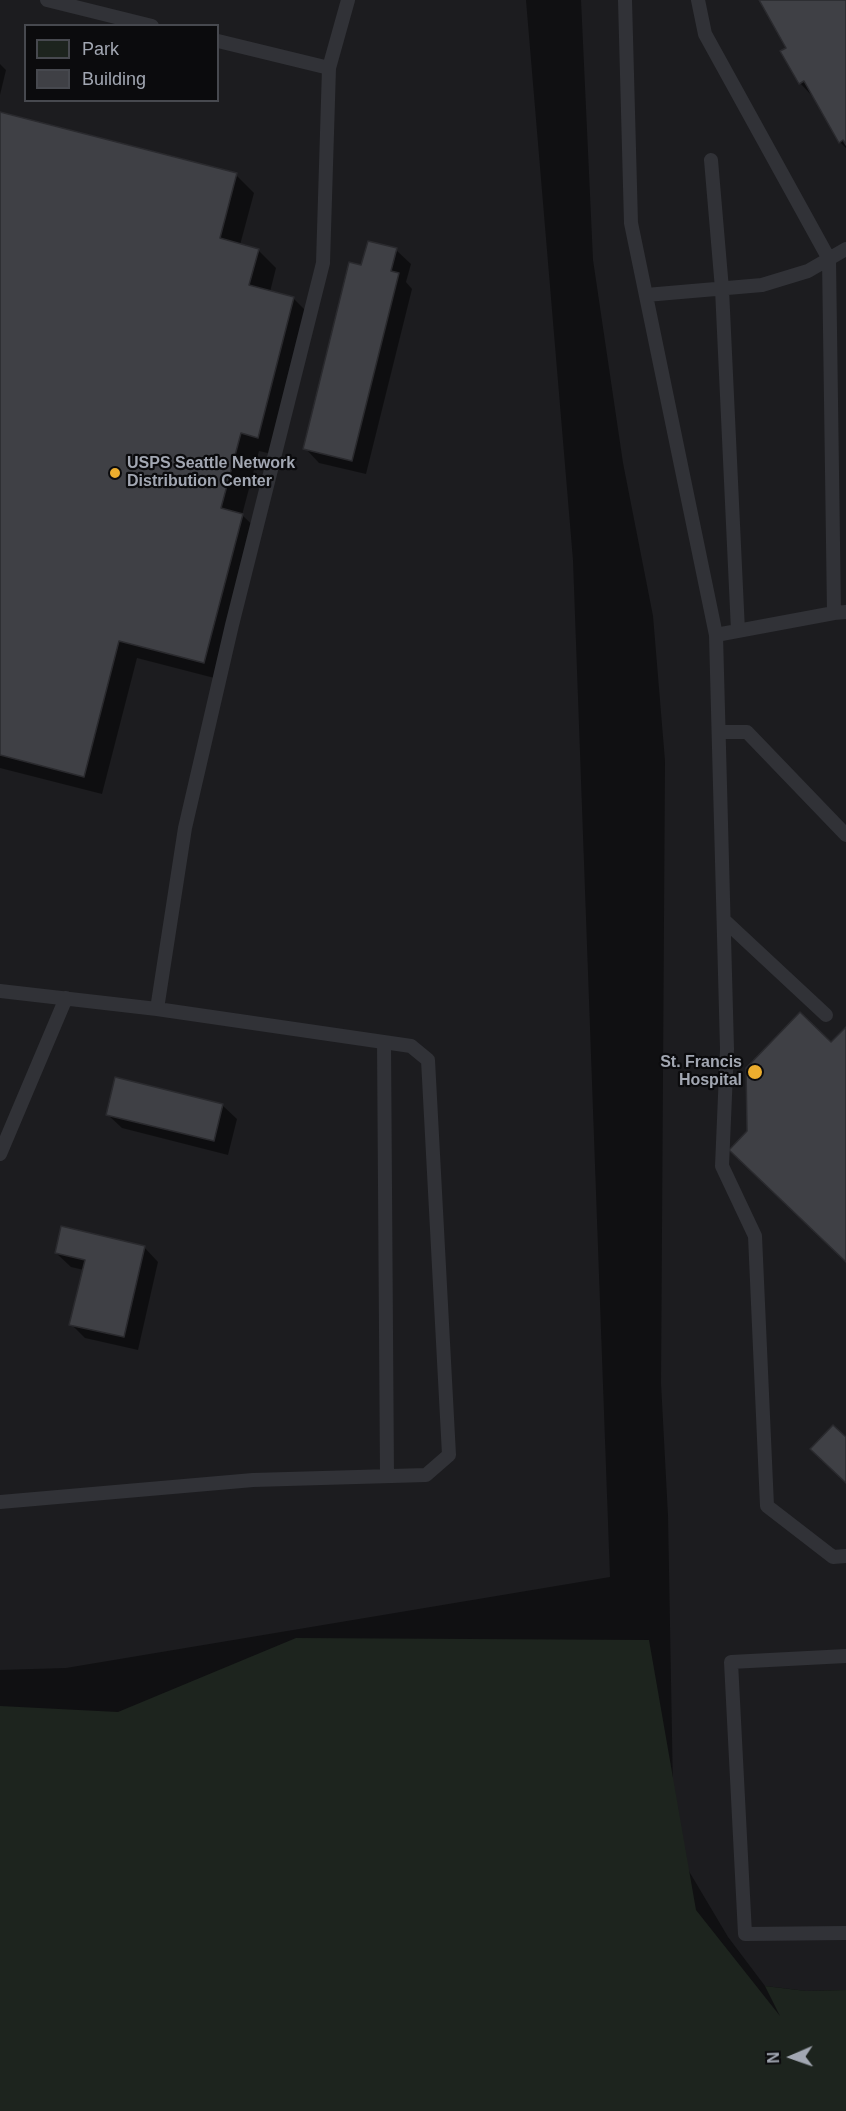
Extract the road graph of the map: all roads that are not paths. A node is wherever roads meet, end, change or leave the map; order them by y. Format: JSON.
{"nodes":[{"id":1,"x":47,"y":0,"type":"edge"},
{"id":2,"x":348,"y":0,"type":"edge"},
{"id":3,"x":625,"y":0,"type":"edge"},
{"id":4,"x":698,"y":0,"type":"edge"},
{"id":5,"x":144,"y":24,"type":"edge"},
{"id":6,"x":219,"y":41,"type":"edge"},
{"id":7,"x":329,"y":68,"type":"junction"},
{"id":8,"x":711,"y":160,"type":"dead end"},
{"id":9,"x":846,"y":249,"type":"edge"},
{"id":10,"x":829,"y":259,"type":"junction"},
{"id":11,"x":722,"y":289,"type":"junction"},
{"id":12,"x":646,"y":295,"type":"junction"},
{"id":13,"x":840,"y":612,"type":"edge"},
{"id":14,"x":738,"y":631,"type":"junction"},
{"id":15,"x":716,"y":634,"type":"junction"},
{"id":16,"x":719,"y":732,"type":"junction"},
{"id":17,"x":846,"y":835,"type":"edge"},
{"id":18,"x":724,"y":920,"type":"junction"},
{"id":19,"x":0,"y":991,"type":"edge"},
{"id":20,"x":66,"y":998,"type":"junction"},
{"id":21,"x":157,"y":1009,"type":"junction"},
{"id":22,"x":826,"y":1015,"type":"dead end"},
{"id":23,"x":384,"y":1042,"type":"junction"},
{"id":24,"x":0,"y":1154,"type":"edge"},
{"id":25,"x":387,"y":1476,"type":"junction"},
{"id":26,"x":0,"y":1502,"type":"edge"},
{"id":27,"x":846,"y":1556,"type":"edge"},
{"id":28,"x":846,"y":1656,"type":"edge"},
{"id":29,"x":846,"y":1933,"type":"edge"}],
"edges":[{"from":1,"to":5,"type":"lane"},
{"from":2,"to":7,"type":"lane"},
{"from":3,"to":12,"type":"lane"},
{"from":4,"to":10,"type":"lane"},
{"from":6,"to":7,"type":"lane"},
{"from":7,"to":21,"type":"lane"},
{"from":8,"to":11,"type":"lane"},
{"from":9,"to":10,"type":"lane"},
{"from":10,"to":11,"type":"lane"},
{"from":10,"to":13,"type":"lane"},
{"from":11,"to":12,"type":"lane"},
{"from":11,"to":14,"type":"lane"},
{"from":12,"to":15,"type":"lane"},
{"from":13,"to":14,"type":"lane"},
{"from":14,"to":15,"type":"lane"},
{"from":15,"to":16,"type":"lane"},
{"from":16,"to":17,"type":"lane"},
{"from":16,"to":18,"type":"lane"},
{"from":18,"to":22,"type":"lane"},
{"from":18,"to":27,"type":"lane"},
{"from":19,"to":20,"type":"lane"},
{"from":20,"to":21,"type":"lane"},
{"from":20,"to":24,"type":"lane"},
{"from":21,"to":23,"type":"lane"},
{"from":23,"to":25,"type":"lane"},
{"from":23,"to":25,"type":"lane"},
{"from":25,"to":26,"type":"lane"},
{"from":28,"to":29,"type":"lane"}]}
